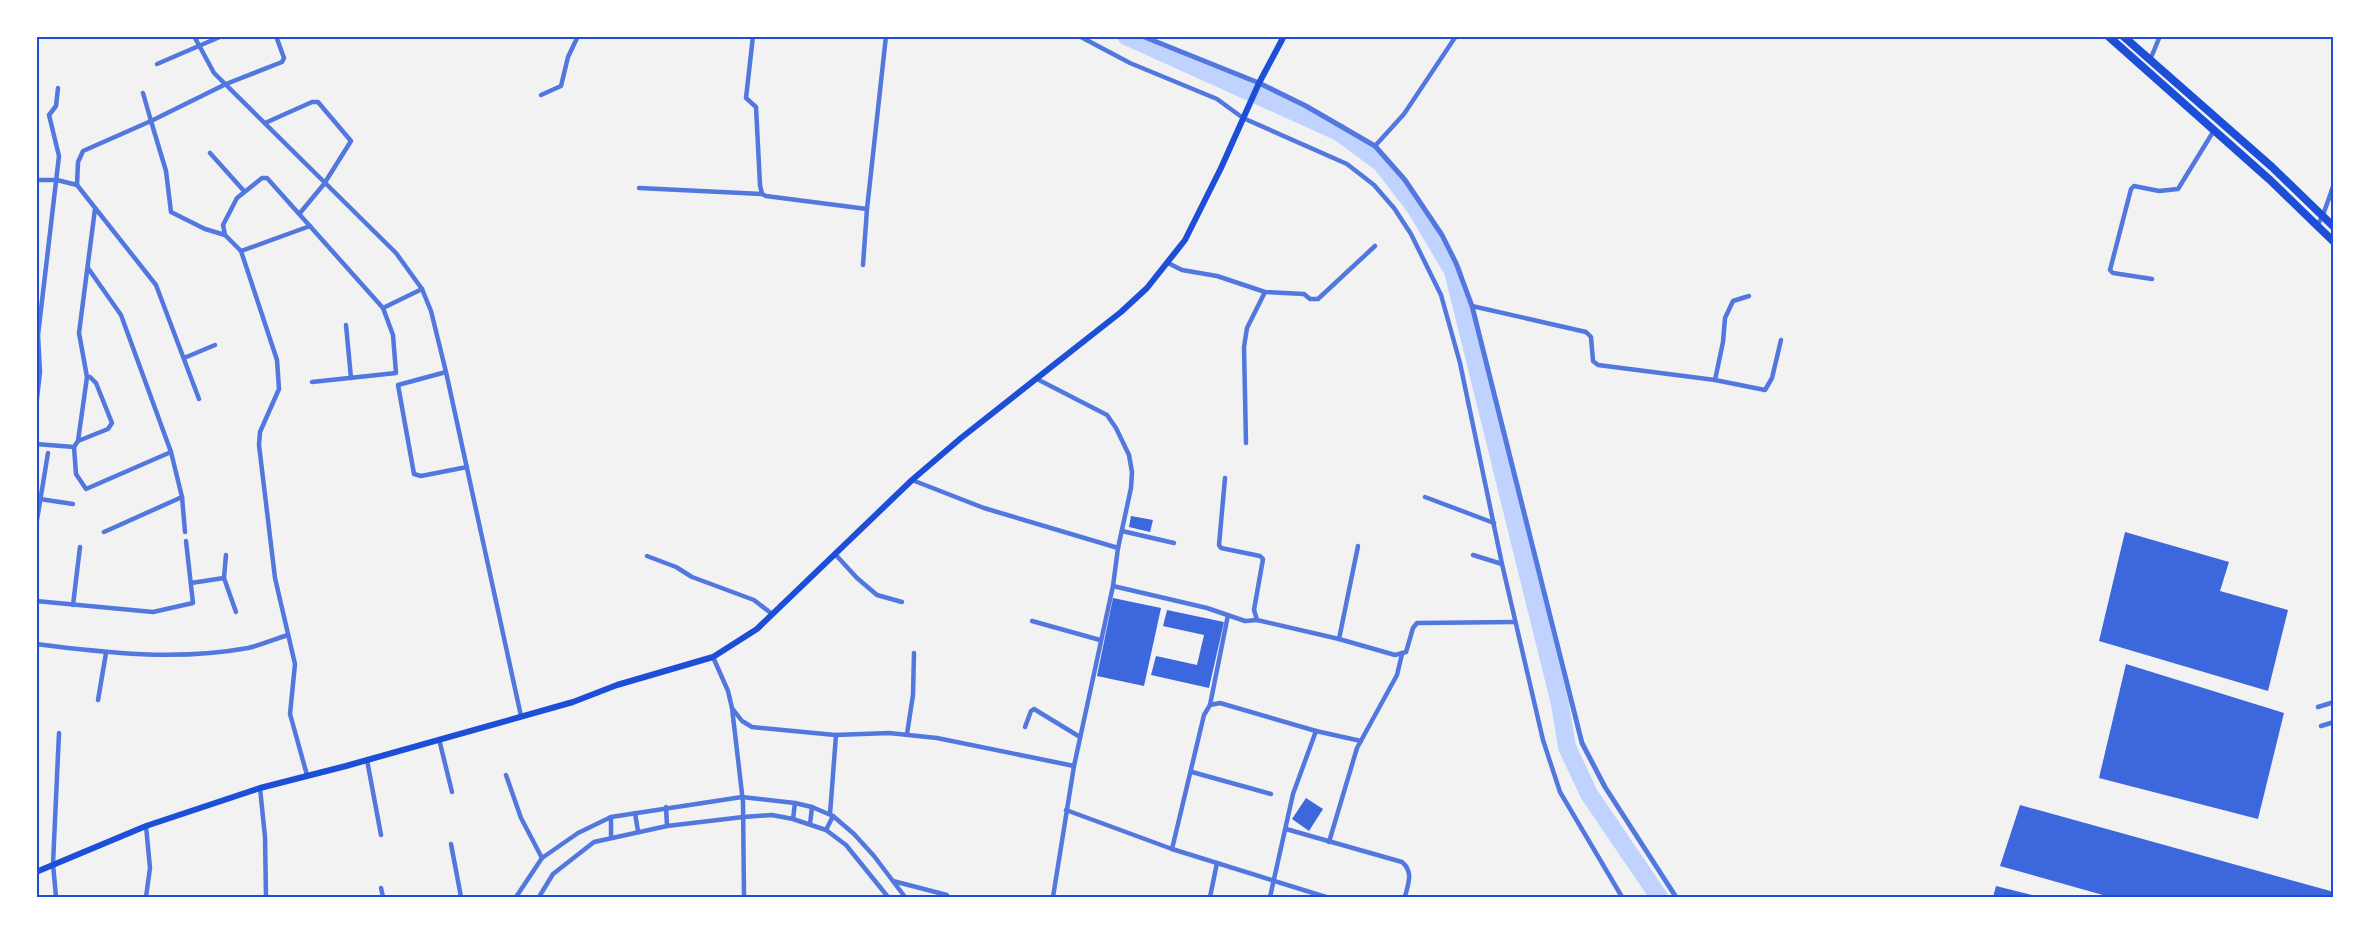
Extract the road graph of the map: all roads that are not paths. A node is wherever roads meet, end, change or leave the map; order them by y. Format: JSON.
{"nodes":[{"id":1,"x":194,"y":36,"type":"edge"},
{"id":2,"x":222,"y":36,"type":"edge"},
{"id":3,"x":276,"y":36,"type":"edge"},
{"id":4,"x":578,"y":36,"type":"edge"},
{"id":5,"x":753,"y":36,"type":"edge"},
{"id":6,"x":886,"y":36,"type":"edge"},
{"id":7,"x":1079,"y":36,"type":"edge"},
{"id":8,"x":1142,"y":36,"type":"edge"},
{"id":9,"x":1284,"y":36,"type":"edge"},
{"id":10,"x":1456,"y":36,"type":"edge"},
{"id":11,"x":2108,"y":36,"type":"edge"},
{"id":12,"x":2123,"y":36,"type":"edge"},
{"id":13,"x":2160,"y":36,"type":"edge"},
{"id":14,"x":198,"y":45,"type":"junction"},
{"id":15,"x":2150,"y":60,"type":"junction"},
{"id":16,"x":157,"y":63,"type":"dead end"},
{"id":17,"x":226,"y":84,"type":"junction"},
{"id":18,"x":1258,"y":85,"type":"junction"},
{"id":19,"x":2182,"y":87,"type":"junction"},
{"id":20,"x":58,"y":88,"type":"dead end"},
{"id":21,"x":143,"y":93,"type":"dead end"},
{"id":22,"x":541,"y":95,"type":"dead end"},
{"id":23,"x":2175,"y":96,"type":"junction"},
{"id":24,"x":1244,"y":115,"type":"junction"},
{"id":25,"x":151,"y":121,"type":"junction"},
{"id":26,"x":265,"y":123,"type":"junction"},
{"id":27,"x":2220,"y":123,"type":"junction"},
{"id":28,"x":2213,"y":132,"type":"junction"},
{"id":29,"x":1375,"y":146,"type":"junction"},
{"id":30,"x":210,"y":153,"type":"dead end"},
{"id":31,"x":36,"y":180,"type":"edge"},
{"id":32,"x":57,"y":180,"type":"junction"},
{"id":33,"x":324,"y":184,"type":"junction"},
{"id":34,"x":2334,"y":184,"type":"edge"},
{"id":35,"x":76,"y":185,"type":"junction"},
{"id":36,"x":639,"y":188,"type":"dead end"},
{"id":37,"x":244,"y":191,"type":"junction"},
{"id":38,"x":762,"y":194,"type":"junction"},
{"id":39,"x":95,"y":209,"type":"junction"},
{"id":40,"x":867,"y":210,"type":"junction"},
{"id":41,"x":300,"y":213,"type":"junction"},
{"id":42,"x":2323,"y":215,"type":"junction"},
{"id":43,"x":310,"y":226,"type":"junction"},
{"id":44,"x":2317,"y":226,"type":"junction"},
{"id":45,"x":2334,"y":227,"type":"edge"},
{"id":46,"x":225,"y":235,"type":"junction"},
{"id":47,"x":2334,"y":242,"type":"edge"},
{"id":48,"x":1375,"y":246,"type":"dead end"},
{"id":49,"x":241,"y":251,"type":"junction"},
{"id":50,"x":1168,"y":263,"type":"junction"},
{"id":51,"x":863,"y":265,"type":"dead end"},
{"id":52,"x":88,"y":268,"type":"junction"},
{"id":53,"x":2152,"y":279,"type":"dead end"},
{"id":54,"x":422,"y":289,"type":"junction"},
{"id":55,"x":1265,"y":292,"type":"junction"},
{"id":56,"x":1749,"y":296,"type":"dead end"},
{"id":57,"x":1472,"y":306,"type":"junction"},
{"id":58,"x":382,"y":308,"type":"junction"},
{"id":59,"x":346,"y":324,"type":"dead end"},
{"id":60,"x":1781,"y":340,"type":"dead end"},
{"id":61,"x":214,"y":345,"type":"dead end"},
{"id":62,"x":37,"y":350,"type":"edge"},
{"id":63,"x":184,"y":358,"type":"junction"},
{"id":64,"x":446,"y":372,"type":"junction"},
{"id":65,"x":396,"y":373,"type":"junction"},
{"id":66,"x":87,"y":377,"type":"junction"},
{"id":67,"x":351,"y":378,"type":"junction"},
{"id":68,"x":1036,"y":378,"type":"junction"},
{"id":69,"x":1715,"y":380,"type":"junction"},
{"id":70,"x":312,"y":382,"type":"dead end"},
{"id":71,"x":398,"y":385,"type":"junction"},
{"id":72,"x":199,"y":399,"type":"dead end"},
{"id":73,"x":36,"y":407,"type":"edge"},
{"id":74,"x":78,"y":441,"type":"junction"},
{"id":75,"x":1246,"y":443,"type":"dead end"},
{"id":76,"x":36,"y":444,"type":"edge"},
{"id":77,"x":74,"y":447,"type":"junction"},
{"id":78,"x":171,"y":452,"type":"junction"},
{"id":79,"x":48,"y":453,"type":"dead end"},
{"id":80,"x":467,"y":467,"type":"junction"},
{"id":81,"x":1225,"y":478,"type":"dead end"},
{"id":82,"x":912,"y":480,"type":"junction"},
{"id":83,"x":182,"y":496,"type":"junction"},
{"id":84,"x":1425,"y":497,"type":"dead end"},
{"id":85,"x":40,"y":499,"type":"junction"},
{"id":86,"x":73,"y":504,"type":"dead end"},
{"id":87,"x":1494,"y":523,"type":"junction"},
{"id":88,"x":36,"y":526,"type":"edge"},
{"id":89,"x":1122,"y":531,"type":"junction"},
{"id":90,"x":104,"y":532,"type":"dead end"},
{"id":91,"x":185,"y":532,"type":"dead end"},
{"id":92,"x":186,"y":541,"type":"dead end"},
{"id":93,"x":1174,"y":543,"type":"dead end"},
{"id":94,"x":1358,"y":546,"type":"dead end"},
{"id":95,"x":80,"y":547,"type":"dead end"},
{"id":96,"x":1118,"y":548,"type":"junction"},
{"id":97,"x":835,"y":554,"type":"junction"},
{"id":98,"x":226,"y":555,"type":"dead end"},
{"id":99,"x":1473,"y":555,"type":"dead end"},
{"id":100,"x":647,"y":556,"type":"dead end"},
{"id":101,"x":1502,"y":564,"type":"junction"},
{"id":102,"x":224,"y":578,"type":"junction"},
{"id":103,"x":191,"y":583,"type":"junction"},
{"id":104,"x":1113,"y":586,"type":"junction"},
{"id":105,"x":36,"y":601,"type":"edge"},
{"id":106,"x":902,"y":602,"type":"dead end"},
{"id":107,"x":73,"y":605,"type":"junction"},
{"id":108,"x":236,"y":612,"type":"dead end"},
{"id":109,"x":772,"y":614,"type":"junction"},
{"id":110,"x":1228,"y":615,"type":"junction"},
{"id":111,"x":1257,"y":620,"type":"junction"},
{"id":112,"x":1032,"y":621,"type":"dead end"},
{"id":113,"x":1515,"y":622,"type":"junction"},
{"id":114,"x":288,"y":635,"type":"junction"},
{"id":115,"x":1339,"y":639,"type":"junction"},
{"id":116,"x":1100,"y":640,"type":"junction"},
{"id":117,"x":36,"y":644,"type":"edge"},
{"id":118,"x":36,"y":649,"type":"edge"},
{"id":119,"x":106,"y":653,"type":"junction"},
{"id":120,"x":914,"y":653,"type":"dead end"},
{"id":121,"x":1402,"y":654,"type":"junction"},
{"id":122,"x":713,"y":657,"type":"junction"},
{"id":123,"x":98,"y":700,"type":"dead end"},
{"id":124,"x":2334,"y":702,"type":"edge"},
{"id":125,"x":1210,"y":705,"type":"junction"},
{"id":126,"x":2318,"y":707,"type":"dead end"},
{"id":127,"x":732,"y":708,"type":"junction"},
{"id":128,"x":522,"y":716,"type":"junction"},
{"id":129,"x":2334,"y":722,"type":"edge"},
{"id":130,"x":2321,"y":726,"type":"dead end"},
{"id":131,"x":1025,"y":727,"type":"dead end"},
{"id":132,"x":1316,"y":731,"type":"junction"},
{"id":133,"x":59,"y":733,"type":"dead end"},
{"id":134,"x":907,"y":734,"type":"junction"},
{"id":135,"x":836,"y":735,"type":"junction"},
{"id":136,"x":1080,"y":737,"type":"junction"},
{"id":137,"x":439,"y":739,"type":"junction"},
{"id":138,"x":1361,"y":741,"type":"junction"},
{"id":139,"x":367,"y":760,"type":"junction"},
{"id":140,"x":1074,"y":766,"type":"junction"},
{"id":141,"x":1192,"y":772,"type":"junction"},
{"id":142,"x":307,"y":775,"type":"junction"},
{"id":143,"x":506,"y":775,"type":"dead end"},
{"id":144,"x":260,"y":788,"type":"junction"},
{"id":145,"x":452,"y":792,"type":"dead end"},
{"id":146,"x":1271,"y":794,"type":"dead end"},
{"id":147,"x":742,"y":799,"type":"junction"},
{"id":148,"x":794,"y":805,"type":"junction"},
{"id":149,"x":812,"y":809,"type":"junction"},
{"id":150,"x":666,"y":810,"type":"junction"},
{"id":151,"x":1066,"y":810,"type":"junction"},
{"id":152,"x":636,"y":815,"type":"junction"},
{"id":153,"x":743,"y":815,"type":"junction"},
{"id":154,"x":832,"y":816,"type":"junction"},
{"id":155,"x":794,"y":817,"type":"junction"},
{"id":156,"x":611,"y":819,"type":"junction"},
{"id":157,"x":811,"y":823,"type":"junction"},
{"id":158,"x":667,"y":824,"type":"junction"},
{"id":159,"x":146,"y":826,"type":"junction"},
{"id":160,"x":637,"y":829,"type":"junction"},
{"id":161,"x":827,"y":829,"type":"junction"},
{"id":162,"x":1286,"y":829,"type":"junction"},
{"id":163,"x":381,"y":835,"type":"dead end"},
{"id":164,"x":592,"y":835,"type":"junction"},
{"id":165,"x":853,"y":835,"type":"junction"},
{"id":166,"x":612,"y":836,"type":"junction"},
{"id":167,"x":1329,"y":842,"type":"junction"},
{"id":168,"x":847,"y":843,"type":"junction"},
{"id":169,"x":451,"y":844,"type":"dead end"},
{"id":170,"x":1172,"y":849,"type":"junction"},
{"id":171,"x":542,"y":858,"type":"junction"},
{"id":172,"x":870,"y":862,"type":"junction"},
{"id":173,"x":1217,"y":863,"type":"junction"},
{"id":174,"x":53,"y":864,"type":"junction"},
{"id":175,"x":36,"y":872,"type":"edge"},
{"id":176,"x":893,"y":881,"type":"junction"},
{"id":177,"x":1274,"y":881,"type":"junction"},
{"id":178,"x":381,"y":888,"type":"dead end"},
{"id":179,"x":946,"y":895,"type":"dead end"},
{"id":180,"x":56,"y":897,"type":"edge"},
{"id":181,"x":146,"y":897,"type":"edge"},
{"id":182,"x":266,"y":897,"type":"edge"},
{"id":183,"x":383,"y":897,"type":"edge"},
{"id":184,"x":460,"y":897,"type":"edge"},
{"id":185,"x":516,"y":897,"type":"edge"},
{"id":186,"x":539,"y":897,"type":"edge"},
{"id":187,"x":744,"y":897,"type":"edge"},
{"id":188,"x":888,"y":897,"type":"edge"},
{"id":189,"x":905,"y":897,"type":"edge"},
{"id":190,"x":1053,"y":897,"type":"edge"},
{"id":191,"x":1210,"y":897,"type":"edge"},
{"id":192,"x":1270,"y":897,"type":"edge"},
{"id":193,"x":1326,"y":897,"type":"edge"},
{"id":194,"x":1405,"y":897,"type":"edge"},
{"id":195,"x":1622,"y":897,"type":"edge"},
{"id":196,"x":1676,"y":897,"type":"edge"}],
"edges":[{"from":1,"to":14,"type":"street"},
{"from":2,"to":14,"type":"street"},
{"from":3,"to":17,"type":"street"},
{"from":4,"to":22,"type":"street"},
{"from":5,"to":38,"type":"street"},
{"from":6,"to":40,"type":"street"},
{"from":7,"to":24,"type":"street"},
{"from":8,"to":18,"type":"street"},
{"from":9,"to":18,"type":"main road"},
{"from":10,"to":29,"type":"street"},
{"from":11,"to":23,"type":"highway"},
{"from":12,"to":15,"type":"highway"},
{"from":13,"to":15,"type":"street"},
{"from":14,"to":16,"type":"street"},
{"from":14,"to":17,"type":"street"},
{"from":15,"to":19,"type":"highway"},
{"from":17,"to":25,"type":"street"},
{"from":17,"to":26,"type":"street"},
{"from":18,"to":24,"type":"main road"},
{"from":18,"to":29,"type":"street"},
{"from":19,"to":23,"type":"highway"},
{"from":19,"to":27,"type":"highway"},
{"from":20,"to":32,"type":"street"},
{"from":21,"to":25,"type":"street"},
{"from":23,"to":28,"type":"highway"},
{"from":24,"to":50,"type":"main road"},
{"from":24,"to":87,"type":"street"},
{"from":25,"to":35,"type":"street"},
{"from":25,"to":46,"type":"street"},
{"from":26,"to":33,"type":"street"},
{"from":26,"to":33,"type":"street"},
{"from":27,"to":28,"type":"highway"},
{"from":27,"to":42,"type":"highway"},
{"from":28,"to":44,"type":"highway"},
{"from":28,"to":53,"type":"street"},
{"from":29,"to":57,"type":"street"},
{"from":30,"to":37,"type":"street"},
{"from":31,"to":32,"type":"street"},
{"from":32,"to":35,"type":"street"},
{"from":32,"to":62,"type":"street"},
{"from":33,"to":41,"type":"street"},
{"from":33,"to":54,"type":"street"},
{"from":34,"to":42,"type":"street"},
{"from":35,"to":39,"type":"street"},
{"from":36,"to":38,"type":"street"},
{"from":37,"to":41,"type":"street"},
{"from":37,"to":46,"type":"street"},
{"from":38,"to":40,"type":"street"},
{"from":39,"to":52,"type":"street"},
{"from":39,"to":63,"type":"street"},
{"from":40,"to":51,"type":"street"},
{"from":41,"to":43,"type":"street"},
{"from":42,"to":44,"type":"street"},
{"from":42,"to":45,"type":"highway"},
{"from":43,"to":49,"type":"street"},
{"from":43,"to":58,"type":"street"},
{"from":44,"to":47,"type":"highway"},
{"from":46,"to":49,"type":"street"},
{"from":48,"to":55,"type":"street"},
{"from":49,"to":114,"type":"street"},
{"from":50,"to":55,"type":"street"},
{"from":50,"to":68,"type":"main road"},
{"from":52,"to":66,"type":"street"},
{"from":52,"to":78,"type":"street"},
{"from":54,"to":58,"type":"street"},
{"from":54,"to":64,"type":"street"},
{"from":55,"to":75,"type":"street"},
{"from":56,"to":69,"type":"street"},
{"from":57,"to":69,"type":"street"},
{"from":57,"to":196,"type":"street"},
{"from":58,"to":65,"type":"street"},
{"from":59,"to":67,"type":"street"},
{"from":60,"to":69,"type":"street"},
{"from":61,"to":63,"type":"street"},
{"from":62,"to":73,"type":"street"},
{"from":63,"to":72,"type":"street"},
{"from":64,"to":71,"type":"street"},
{"from":64,"to":80,"type":"street"},
{"from":65,"to":67,"type":"street"},
{"from":65,"to":71,"type":"street"},
{"from":66,"to":74,"type":"street"},
{"from":66,"to":74,"type":"street"},
{"from":67,"to":70,"type":"street"},
{"from":68,"to":82,"type":"main road"},
{"from":68,"to":89,"type":"street"},
{"from":71,"to":80,"type":"street"},
{"from":74,"to":77,"type":"street"},
{"from":76,"to":77,"type":"street"},
{"from":77,"to":78,"type":"street"},
{"from":78,"to":83,"type":"street"},
{"from":79,"to":85,"type":"street"},
{"from":80,"to":128,"type":"street"},
{"from":81,"to":111,"type":"street"},
{"from":82,"to":96,"type":"street"},
{"from":82,"to":97,"type":"main road"},
{"from":83,"to":90,"type":"street"},
{"from":83,"to":91,"type":"street"},
{"from":84,"to":87,"type":"street"},
{"from":85,"to":86,"type":"street"},
{"from":85,"to":88,"type":"street"},
{"from":87,"to":101,"type":"street"},
{"from":89,"to":93,"type":"street"},
{"from":89,"to":96,"type":"street"},
{"from":92,"to":103,"type":"street"},
{"from":94,"to":115,"type":"street"},
{"from":95,"to":107,"type":"street"},
{"from":96,"to":104,"type":"street"},
{"from":97,"to":106,"type":"street"},
{"from":97,"to":109,"type":"main road"},
{"from":98,"to":102,"type":"street"},
{"from":99,"to":101,"type":"street"},
{"from":100,"to":109,"type":"street"},
{"from":101,"to":113,"type":"street"},
{"from":102,"to":103,"type":"street"},
{"from":102,"to":108,"type":"street"},
{"from":103,"to":107,"type":"street"},
{"from":104,"to":110,"type":"street"},
{"from":104,"to":116,"type":"street"},
{"from":105,"to":107,"type":"street"},
{"from":109,"to":122,"type":"main road"},
{"from":110,"to":111,"type":"street"},
{"from":110,"to":125,"type":"street"},
{"from":111,"to":115,"type":"street"},
{"from":112,"to":116,"type":"street"},
{"from":113,"to":121,"type":"street"},
{"from":113,"to":195,"type":"street"},
{"from":114,"to":119,"type":"street"},
{"from":114,"to":142,"type":"street"},
{"from":115,"to":121,"type":"street"},
{"from":116,"to":136,"type":"street"},
{"from":117,"to":118,"type":"street"},
{"from":117,"to":119,"type":"street"},
{"from":119,"to":123,"type":"street"},
{"from":120,"to":134,"type":"street"},
{"from":121,"to":138,"type":"street"},
{"from":122,"to":127,"type":"street"},
{"from":122,"to":128,"type":"main road"},
{"from":124,"to":126,"type":"street"},
{"from":125,"to":132,"type":"street"},
{"from":125,"to":141,"type":"street"},
{"from":127,"to":135,"type":"street"},
{"from":127,"to":147,"type":"street"},
{"from":128,"to":137,"type":"main road"},
{"from":129,"to":130,"type":"street"},
{"from":131,"to":136,"type":"street"},
{"from":132,"to":138,"type":"street"},
{"from":132,"to":162,"type":"street"},
{"from":133,"to":174,"type":"street"},
{"from":134,"to":135,"type":"street"},
{"from":134,"to":140,"type":"street"},
{"from":135,"to":154,"type":"street"},
{"from":136,"to":140,"type":"street"},
{"from":137,"to":139,"type":"main road"},
{"from":137,"to":145,"type":"street"},
{"from":138,"to":167,"type":"street"},
{"from":139,"to":142,"type":"main road"},
{"from":139,"to":163,"type":"street"},
{"from":140,"to":151,"type":"street"},
{"from":141,"to":146,"type":"street"},
{"from":141,"to":170,"type":"street"},
{"from":142,"to":144,"type":"main road"},
{"from":143,"to":171,"type":"street"},
{"from":144,"to":159,"type":"main road"},
{"from":144,"to":182,"type":"street"},
{"from":147,"to":148,"type":"street"},
{"from":147,"to":150,"type":"street"},
{"from":147,"to":153,"type":"street"},
{"from":148,"to":149,"type":"street"},
{"from":148,"to":155,"type":"street"},
{"from":149,"to":154,"type":"street"},
{"from":149,"to":157,"type":"street"},
{"from":150,"to":152,"type":"street"},
{"from":150,"to":158,"type":"street"},
{"from":151,"to":170,"type":"street"},
{"from":151,"to":190,"type":"street"},
{"from":152,"to":156,"type":"street"},
{"from":152,"to":160,"type":"street"},
{"from":153,"to":155,"type":"street"},
{"from":153,"to":158,"type":"street"},
{"from":153,"to":187,"type":"street"},
{"from":154,"to":161,"type":"street"},
{"from":154,"to":165,"type":"street"},
{"from":155,"to":157,"type":"street"},
{"from":156,"to":164,"type":"street"},
{"from":156,"to":166,"type":"street"},
{"from":157,"to":161,"type":"street"},
{"from":158,"to":160,"type":"street"},
{"from":159,"to":174,"type":"main road"},
{"from":159,"to":181,"type":"street"},
{"from":160,"to":166,"type":"street"},
{"from":161,"to":168,"type":"street"},
{"from":162,"to":167,"type":"street"},
{"from":162,"to":177,"type":"street"},
{"from":164,"to":166,"type":"street"},
{"from":164,"to":171,"type":"street"},
{"from":164,"to":186,"type":"street"},
{"from":165,"to":168,"type":"street"},
{"from":165,"to":172,"type":"street"},
{"from":167,"to":194,"type":"street"},
{"from":168,"to":172,"type":"street"},
{"from":169,"to":184,"type":"street"},
{"from":170,"to":173,"type":"street"},
{"from":171,"to":185,"type":"street"},
{"from":172,"to":176,"type":"street"},
{"from":172,"to":188,"type":"street"},
{"from":173,"to":177,"type":"street"},
{"from":173,"to":191,"type":"street"},
{"from":174,"to":175,"type":"main road"},
{"from":174,"to":180,"type":"street"},
{"from":176,"to":179,"type":"street"},
{"from":176,"to":189,"type":"street"},
{"from":177,"to":192,"type":"street"},
{"from":177,"to":193,"type":"street"},
{"from":178,"to":183,"type":"street"}]}
